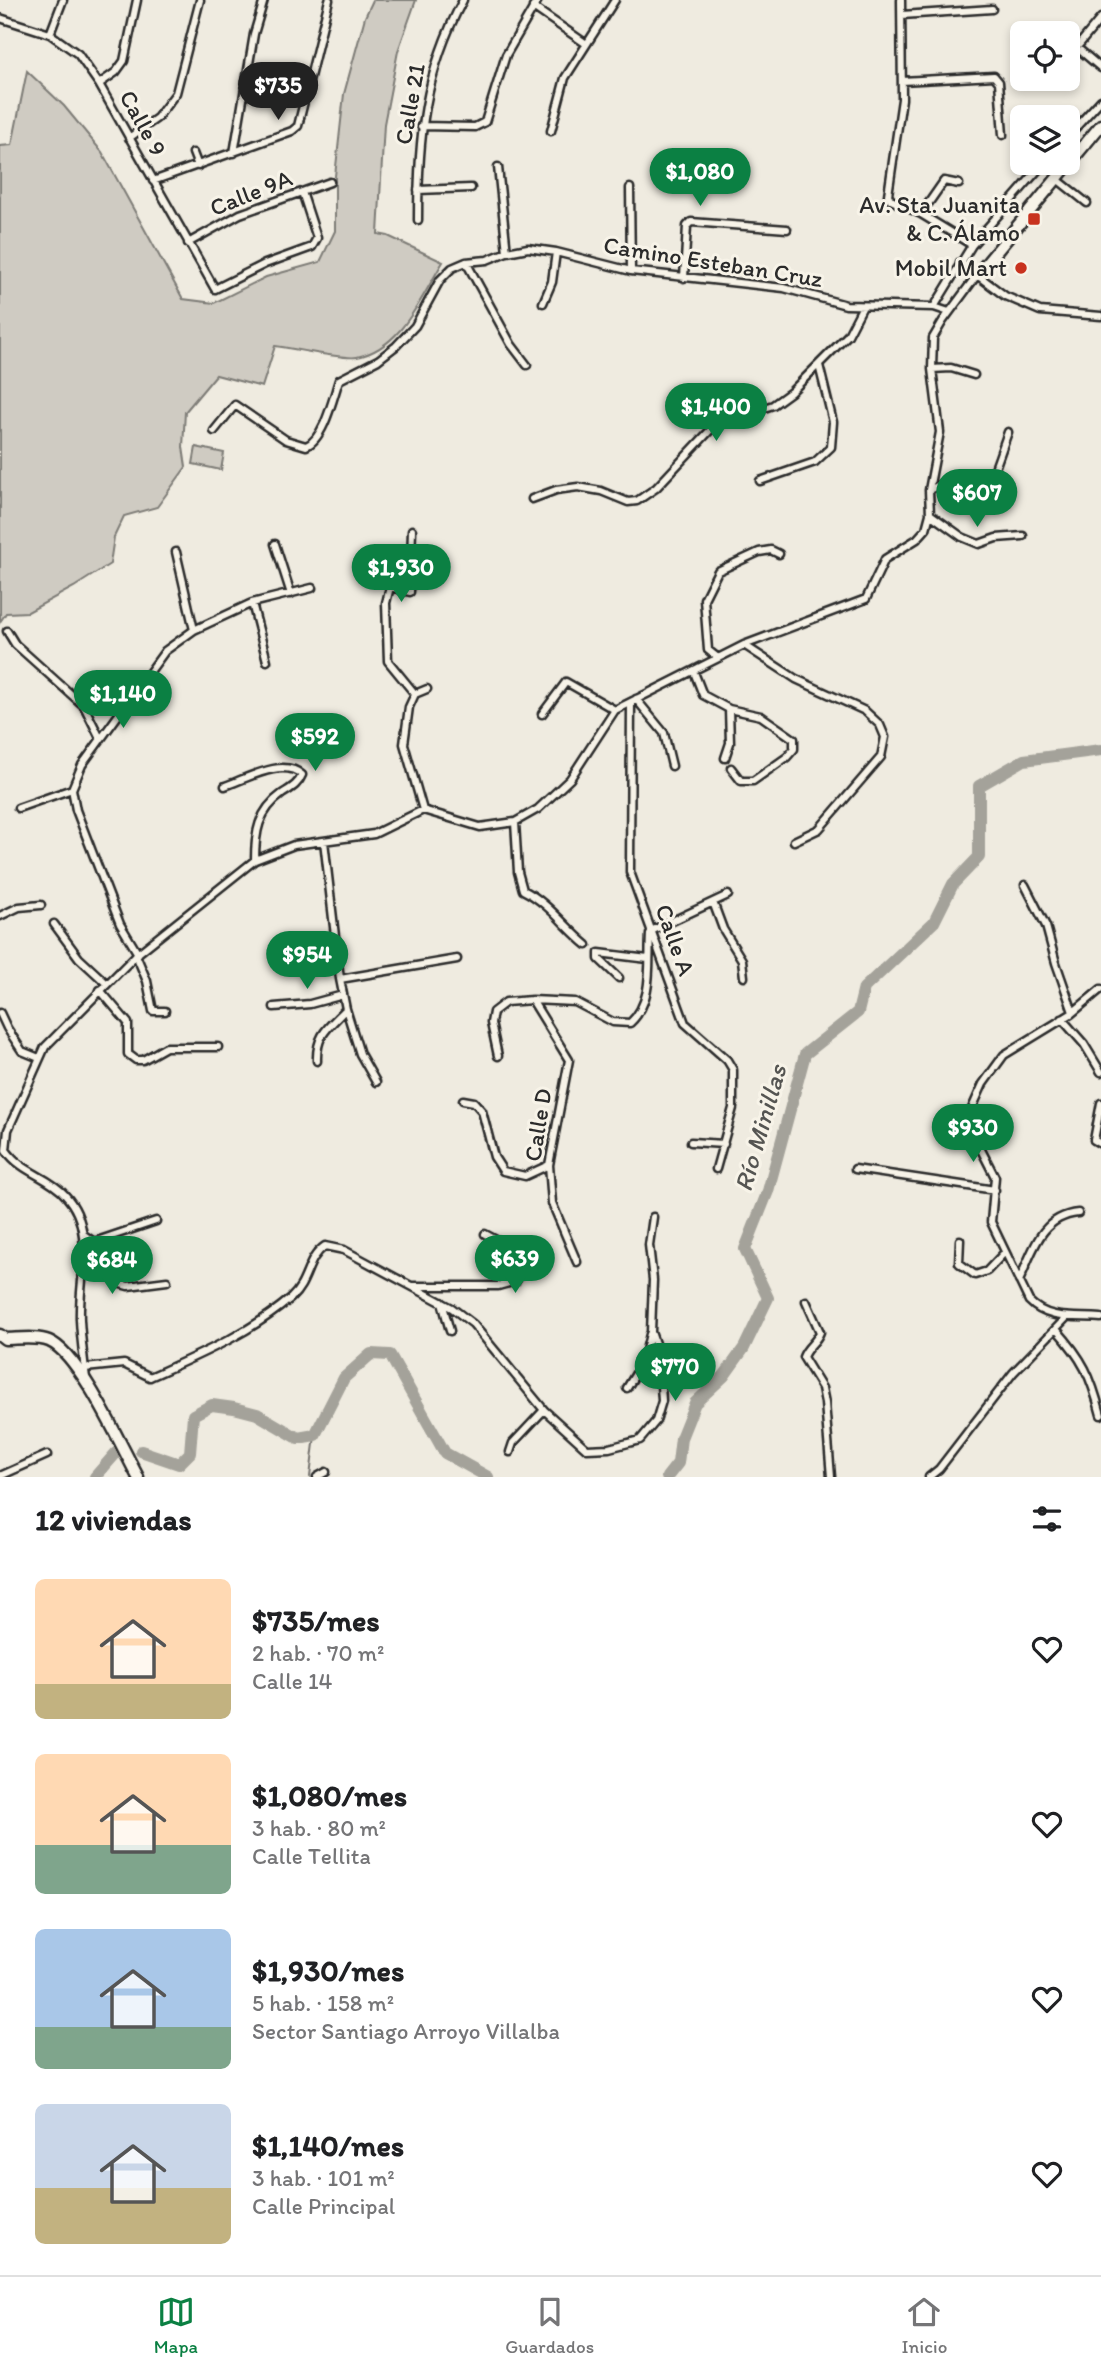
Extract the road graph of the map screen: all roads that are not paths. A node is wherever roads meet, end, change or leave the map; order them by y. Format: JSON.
{"nodes":[{"id":1,"x":63,"y":0,"type":"edge"},
{"id":2,"x":137,"y":0,"type":"edge"},
{"id":3,"x":200,"y":0,"type":"edge"},
{"id":4,"x":264,"y":0,"type":"edge"},
{"id":5,"x":329,"y":0,"type":"edge"},
{"id":6,"x":463,"y":0,"type":"edge"},
{"id":7,"x":538,"y":0,"type":"edge"},
{"id":8,"x":615,"y":0,"type":"edge"},
{"id":9,"x":901,"y":0,"type":"edge"},
{"id":10,"x":533,"y":7,"type":"junction"},
{"id":11,"x":992,"y":9,"type":"dead end"},
{"id":12,"x":902,"y":15,"type":"junction"},
{"id":13,"x":0,"y":18,"type":"edge"},
{"id":14,"x":1101,"y":18,"type":"edge"},
{"id":15,"x":50,"y":34,"type":"junction"},
{"id":16,"x":585,"y":43,"type":"junction"},
{"id":17,"x":1080,"y":43,"type":"edge"},
{"id":18,"x":1080,"y":50,"type":"edge"},
{"id":19,"x":1101,"y":68,"type":"edge"},
{"id":20,"x":902,"y":81,"type":"junction"},
{"id":21,"x":99,"y":84,"type":"junction"},
{"id":22,"x":1101,"y":100,"type":"edge"},
{"id":23,"x":1080,"y":123,"type":"edge"},
{"id":24,"x":421,"y":126,"type":"junction"},
{"id":25,"x":551,"y":131,"type":"dead end"},
{"id":26,"x":1099,"y":132,"type":"edge"},
{"id":27,"x":1003,"y":135,"type":"dead end"},
{"id":28,"x":129,"y":138,"type":"junction"},
{"id":29,"x":193,"y":153,"type":"dead end"},
{"id":30,"x":234,"y":153,"type":"junction"},
{"id":31,"x":198,"y":166,"type":"junction"},
{"id":32,"x":498,"y":167,"type":"dead end"},
{"id":33,"x":1033,"y":175,"type":"edge"},
{"id":34,"x":1057,"y":179,"type":"junction"},
{"id":35,"x":153,"y":181,"type":"junction"},
{"id":36,"x":330,"y":183,"type":"dead end"},
{"id":37,"x":959,"y":184,"type":"dead end"},
{"id":38,"x":471,"y":188,"type":"dead end"},
{"id":39,"x":630,"y":188,"type":"dead end"},
{"id":40,"x":418,"y":190,"type":"junction"},
{"id":41,"x":302,"y":192,"type":"junction"},
{"id":42,"x":1087,"y":203,"type":"dead end"},
{"id":43,"x":922,"y":214,"type":"junction"},
{"id":44,"x":418,"y":220,"type":"dead end"},
{"id":45,"x":787,"y":229,"type":"dead end"},
{"id":46,"x":188,"y":243,"type":"junction"},
{"id":47,"x":972,"y":244,"type":"junction"},
{"id":48,"x":507,"y":252,"type":"junction"},
{"id":49,"x":556,"y":252,"type":"junction"},
{"id":50,"x":466,"y":262,"type":"junction"},
{"id":51,"x":960,"y":262,"type":"junction"},
{"id":52,"x":631,"y":271,"type":"junction"},
{"id":53,"x":977,"y":275,"type":"junction"},
{"id":54,"x":684,"y":278,"type":"junction"},
{"id":55,"x":543,"y":303,"type":"dead end"},
{"id":56,"x":863,"y":306,"type":"junction"},
{"id":57,"x":934,"y":307,"type":"junction"},
{"id":58,"x":949,"y":313,"type":"junction"},
{"id":59,"x":1101,"y":316,"type":"edge"},
{"id":60,"x":527,"y":365,"type":"dead end"},
{"id":61,"x":819,"y":365,"type":"junction"},
{"id":62,"x":932,"y":369,"type":"junction"},
{"id":63,"x":974,"y":375,"type":"dead end"},
{"id":64,"x":214,"y":431,"type":"dead end"},
{"id":65,"x":1008,"y":432,"type":"dead end"},
{"id":66,"x":760,"y":481,"type":"dead end"},
{"id":67,"x":929,"y":490,"type":"junction"},
{"id":68,"x":532,"y":499,"type":"dead end"},
{"id":69,"x":930,"y":514,"type":"junction"},
{"id":70,"x":412,"y":530,"type":"dead end"},
{"id":71,"x":1023,"y":536,"type":"dead end"},
{"id":72,"x":275,"y":544,"type":"dead end"},
{"id":73,"x":176,"y":552,"type":"dead end"},
{"id":74,"x":779,"y":554,"type":"dead end"},
{"id":75,"x":312,"y":588,"type":"dead end"},
{"id":76,"x":291,"y":593,"type":"junction"},
{"id":77,"x":252,"y":603,"type":"junction"},
{"id":78,"x":194,"y":630,"type":"junction"},
{"id":79,"x":7,"y":631,"type":"dead end"},
{"id":80,"x":744,"y":645,"type":"junction"},
{"id":81,"x":718,"y":658,"type":"junction"},
{"id":82,"x":267,"y":661,"type":"dead end"},
{"id":83,"x":694,"y":672,"type":"junction"},
{"id":84,"x":427,"y":689,"type":"dead end"},
{"id":85,"x":415,"y":694,"type":"junction"},
{"id":86,"x":633,"y":700,"type":"junction"},
{"id":87,"x":729,"y":709,"type":"junction"},
{"id":88,"x":615,"y":710,"type":"junction"},
{"id":89,"x":542,"y":714,"type":"dead end"},
{"id":90,"x":100,"y":738,"type":"junction"},
{"id":91,"x":725,"y":758,"type":"dead end"},
{"id":92,"x":672,"y":766,"type":"dead end"},
{"id":93,"x":731,"y":768,"type":"dead end"},
{"id":94,"x":225,"y":786,"type":"dead end"},
{"id":95,"x":72,"y":789,"type":"junction"},
{"id":96,"x":18,"y":808,"type":"dead end"},
{"id":97,"x":423,"y":810,"type":"junction"},
{"id":98,"x":515,"y":822,"type":"junction"},
{"id":99,"x":324,"y":841,"type":"junction"},
{"id":100,"x":794,"y":841,"type":"dead end"},
{"id":101,"x":255,"y":860,"type":"junction"},
{"id":102,"x":1025,"y":884,"type":"dead end"},
{"id":103,"x":728,"y":895,"type":"dead end"},
{"id":104,"x":713,"y":902,"type":"junction"},
{"id":105,"x":41,"y":905,"type":"dead end"},
{"id":106,"x":0,"y":916,"type":"edge"},
{"id":107,"x":54,"y":924,"type":"dead end"},
{"id":108,"x":650,"y":930,"type":"junction"},
{"id":109,"x":587,"y":946,"type":"dead end"},
{"id":110,"x":137,"y":954,"type":"junction"},
{"id":111,"x":457,"y":959,"type":"dead end"},
{"id":112,"x":649,"y":959,"type":"junction"},
{"id":113,"x":744,"y":977,"type":"dead end"},
{"id":114,"x":619,"y":978,"type":"dead end"},
{"id":115,"x":340,"y":979,"type":"junction"},
{"id":116,"x":106,"y":983,"type":"junction"},
{"id":117,"x":100,"y":989,"type":"junction"},
{"id":118,"x":1101,"y":989,"type":"edge"},
{"id":119,"x":343,"y":995,"type":"junction"},
{"id":120,"x":532,"y":1000,"type":"junction"},
{"id":121,"x":274,"y":1007,"type":"dead end"},
{"id":122,"x":346,"y":1009,"type":"junction"},
{"id":123,"x":165,"y":1011,"type":"dead end"},
{"id":124,"x":1073,"y":1012,"type":"junction"},
{"id":125,"x":0,"y":1013,"type":"edge"},
{"id":126,"x":1062,"y":1019,"type":"junction"},
{"id":127,"x":218,"y":1047,"type":"dead end"},
{"id":128,"x":498,"y":1056,"type":"dead end"},
{"id":129,"x":39,"y":1058,"type":"junction"},
{"id":130,"x":317,"y":1061,"type":"dead end"},
{"id":131,"x":1101,"y":1072,"type":"edge"},
{"id":132,"x":376,"y":1082,"type":"dead end"},
{"id":133,"x":463,"y":1100,"type":"dead end"},
{"id":134,"x":1101,"y":1104,"type":"edge"},
{"id":135,"x":691,"y":1142,"type":"dead end"},
{"id":136,"x":724,"y":1144,"type":"junction"},
{"id":137,"x":1101,"y":1144,"type":"edge"},
{"id":138,"x":549,"y":1165,"type":"junction"},
{"id":139,"x":716,"y":1169,"type":"dead end"},
{"id":140,"x":855,"y":1169,"type":"dead end"},
{"id":141,"x":995,"y":1190,"type":"junction"},
{"id":142,"x":1078,"y":1213,"type":"dead end"},
{"id":143,"x":653,"y":1217,"type":"dead end"},
{"id":144,"x":156,"y":1221,"type":"dead end"},
{"id":145,"x":485,"y":1234,"type":"dead end"},
{"id":146,"x":84,"y":1235,"type":"junction"},
{"id":147,"x":960,"y":1240,"type":"dead end"},
{"id":148,"x":94,"y":1242,"type":"junction"},
{"id":149,"x":1005,"y":1252,"type":"junction"},
{"id":150,"x":577,"y":1262,"type":"dead end"},
{"id":151,"x":167,"y":1281,"type":"dead end"},
{"id":152,"x":1019,"y":1281,"type":"junction"},
{"id":153,"x":411,"y":1286,"type":"junction"},
{"id":154,"x":806,"y":1301,"type":"dead end"},
{"id":155,"x":442,"y":1302,"type":"junction"},
{"id":156,"x":1066,"y":1318,"type":"junction"},
{"id":157,"x":1101,"y":1318,"type":"edge"},
{"id":158,"x":1056,"y":1328,"type":"junction"},
{"id":159,"x":450,"y":1331,"type":"dead end"},
{"id":160,"x":651,"y":1332,"type":"junction"},
{"id":161,"x":0,"y":1335,"type":"edge"},
{"id":162,"x":85,"y":1368,"type":"junction"},
{"id":163,"x":86,"y":1380,"type":"junction"},
{"id":164,"x":628,"y":1388,"type":"dead end"},
{"id":165,"x":544,"y":1410,"type":"junction"},
{"id":166,"x":1101,"y":1415,"type":"edge"},
{"id":167,"x":510,"y":1452,"type":"dead end"},
{"id":168,"x":47,"y":1455,"type":"dead end"},
{"id":169,"x":326,"y":1472,"type":"dead end"},
{"id":170,"x":0,"y":1476,"type":"edge"},
{"id":171,"x":138,"y":1477,"type":"edge"},
{"id":172,"x":317,"y":1477,"type":"edge"},
{"id":173,"x":831,"y":1477,"type":"edge"},
{"id":174,"x":929,"y":1477,"type":"edge"}],
"edges":[{"from":1,"to":15,"type":"street"},
{"from":2,"to":21,"type":"street"},
{"from":3,"to":28,"type":"street"},
{"from":4,"to":30,"type":"street"},
{"from":5,"to":30,"type":"street"},
{"from":6,"to":24,"type":"street","name":"Calle 21"},
{"from":7,"to":10,"type":"street"},
{"from":8,"to":16,"type":"street"},
{"from":9,"to":12,"type":"street"},
{"from":10,"to":16,"type":"street"},
{"from":10,"to":24,"type":"street"},
{"from":11,"to":12,"type":"street"},
{"from":12,"to":20,"type":"street"},
{"from":13,"to":15,"type":"street","name":"Calle 9"},
{"from":14,"to":17,"type":"street"},
{"from":15,"to":21,"type":"street","name":"Calle 9"},
{"from":16,"to":25,"type":"street"},
{"from":18,"to":19,"type":"street"},
{"from":20,"to":27,"type":"street"},
{"from":20,"to":43,"type":"street"},
{"from":21,"to":28,"type":"street","name":"Calle 9"},
{"from":22,"to":23,"type":"street"},
{"from":24,"to":40,"type":"street","name":"Calle 21"},
{"from":26,"to":34,"type":"street"},
{"from":28,"to":35,"type":"street","name":"Calle 9"},
{"from":29,"to":31,"type":"street"},
{"from":30,"to":31,"type":"street"},
{"from":31,"to":35,"type":"street"},
{"from":32,"to":48,"type":"street"},
{"from":33,"to":47,"type":"street"},
{"from":34,"to":42,"type":"street"},
{"from":34,"to":53,"type":"street"},
{"from":35,"to":46,"type":"street","name":"Calle 9"},
{"from":36,"to":41,"type":"street","name":"Calle 9A"},
{"from":37,"to":43,"type":"street"},
{"from":38,"to":40,"type":"street"},
{"from":39,"to":52,"type":"street"},
{"from":40,"to":44,"type":"street","name":"Calle 21"},
{"from":41,"to":46,"type":"street","name":"Calle 9A"},
{"from":41,"to":46,"type":"street","name":"Calle 9"},
{"from":43,"to":47,"type":"street"},
{"from":45,"to":54,"type":"street"},
{"from":47,"to":51,"type":"street"},
{"from":48,"to":49,"type":"street","name":"Camino Esteban Cruz"},
{"from":48,"to":50,"type":"street","name":"Camino Esteban Cruz"},
{"from":49,"to":52,"type":"street","name":"Camino Esteban Cruz"},
{"from":49,"to":55,"type":"street"},
{"from":50,"to":60,"type":"street"},
{"from":50,"to":64,"type":"street","name":"Camino Esteban Cruz"},
{"from":51,"to":53,"type":"street"},
{"from":51,"to":57,"type":"street"},
{"from":52,"to":54,"type":"street","name":"Camino Esteban Cruz"},
{"from":53,"to":58,"type":"street"},
{"from":53,"to":59,"type":"street"},
{"from":54,"to":56,"type":"street","name":"Camino Esteban Cruz"},
{"from":56,"to":57,"type":"street","name":"Camino Esteban Cruz"},
{"from":56,"to":61,"type":"street"},
{"from":57,"to":58,"type":"street","name":"Camino Esteban Cruz"},
{"from":58,"to":62,"type":"street"},
{"from":61,"to":66,"type":"street"},
{"from":61,"to":68,"type":"street"},
{"from":62,"to":63,"type":"street"},
{"from":62,"to":67,"type":"street"},
{"from":65,"to":67,"type":"street"},
{"from":67,"to":69,"type":"street"},
{"from":69,"to":71,"type":"street"},
{"from":69,"to":80,"type":"street"},
{"from":70,"to":85,"type":"street"},
{"from":72,"to":76,"type":"street"},
{"from":73,"to":78,"type":"street"},
{"from":74,"to":81,"type":"street"},
{"from":75,"to":76,"type":"street"},
{"from":76,"to":77,"type":"street"},
{"from":77,"to":78,"type":"street"},
{"from":77,"to":82,"type":"street"},
{"from":78,"to":90,"type":"street"},
{"from":79,"to":90,"type":"street"},
{"from":80,"to":81,"type":"street"},
{"from":80,"to":100,"type":"street"},
{"from":81,"to":83,"type":"street"},
{"from":83,"to":86,"type":"street"},
{"from":83,"to":87,"type":"street"},
{"from":84,"to":85,"type":"street"},
{"from":85,"to":97,"type":"street"},
{"from":86,"to":88,"type":"street"},
{"from":86,"to":92,"type":"street"},
{"from":86,"to":108,"type":"street","name":"Calle A"},
{"from":87,"to":91,"type":"street"},
{"from":87,"to":93,"type":"street"},
{"from":88,"to":89,"type":"street"},
{"from":88,"to":98,"type":"street"},
{"from":90,"to":95,"type":"street"},
{"from":94,"to":101,"type":"street"},
{"from":95,"to":96,"type":"street"},
{"from":95,"to":110,"type":"street"},
{"from":97,"to":98,"type":"street"},
{"from":97,"to":99,"type":"street"},
{"from":98,"to":109,"type":"street"},
{"from":99,"to":101,"type":"street"},
{"from":99,"to":115,"type":"street"},
{"from":101,"to":110,"type":"street"},
{"from":102,"to":124,"type":"street"},
{"from":103,"to":104,"type":"street"},
{"from":104,"to":108,"type":"street"},
{"from":104,"to":113,"type":"street"},
{"from":105,"to":106,"type":"street"},
{"from":107,"to":116,"type":"street"},
{"from":108,"to":112,"type":"street"},
{"from":108,"to":136,"type":"street","name":"Calle A"},
{"from":110,"to":116,"type":"street"},
{"from":110,"to":123,"type":"street"},
{"from":111,"to":115,"type":"street"},
{"from":112,"to":114,"type":"street"},
{"from":112,"to":120,"type":"street"},
{"from":115,"to":119,"type":"street"},
{"from":116,"to":117,"type":"street"},
{"from":117,"to":127,"type":"street"},
{"from":117,"to":129,"type":"street"},
{"from":118,"to":124,"type":"street"},
{"from":119,"to":121,"type":"street"},
{"from":119,"to":122,"type":"street"},
{"from":120,"to":128,"type":"street"},
{"from":120,"to":138,"type":"street","name":"Calle D"},
{"from":122,"to":130,"type":"street"},
{"from":122,"to":132,"type":"street"},
{"from":124,"to":126,"type":"street"},
{"from":125,"to":129,"type":"street"},
{"from":126,"to":131,"type":"street"},
{"from":126,"to":141,"type":"street"},
{"from":129,"to":146,"type":"street"},
{"from":133,"to":138,"type":"street"},
{"from":134,"to":137,"type":"street"},
{"from":135,"to":136,"type":"street"},
{"from":136,"to":139,"type":"street","name":"Calle A"},
{"from":138,"to":150,"type":"street","name":"Calle D"},
{"from":140,"to":141,"type":"street"},
{"from":141,"to":149,"type":"street"},
{"from":142,"to":152,"type":"street"},
{"from":143,"to":160,"type":"street"},
{"from":144,"to":148,"type":"street"},
{"from":145,"to":153,"type":"street"},
{"from":146,"to":148,"type":"street"},
{"from":146,"to":162,"type":"street"},
{"from":147,"to":149,"type":"street"},
{"from":148,"to":151,"type":"street"},
{"from":149,"to":152,"type":"street"},
{"from":152,"to":156,"type":"street"},
{"from":153,"to":155,"type":"street"},
{"from":153,"to":162,"type":"street"},
{"from":154,"to":173,"type":"street"},
{"from":155,"to":159,"type":"street"},
{"from":155,"to":165,"type":"street"},
{"from":156,"to":157,"type":"street"},
{"from":156,"to":158,"type":"street"},
{"from":158,"to":166,"type":"street"},
{"from":158,"to":174,"type":"street"},
{"from":160,"to":164,"type":"street"},
{"from":160,"to":165,"type":"street"},
{"from":161,"to":163,"type":"street"},
{"from":162,"to":163,"type":"street"},
{"from":163,"to":171,"type":"street"},
{"from":165,"to":167,"type":"street"},
{"from":168,"to":170,"type":"street"},
{"from":169,"to":172,"type":"street"}]}
